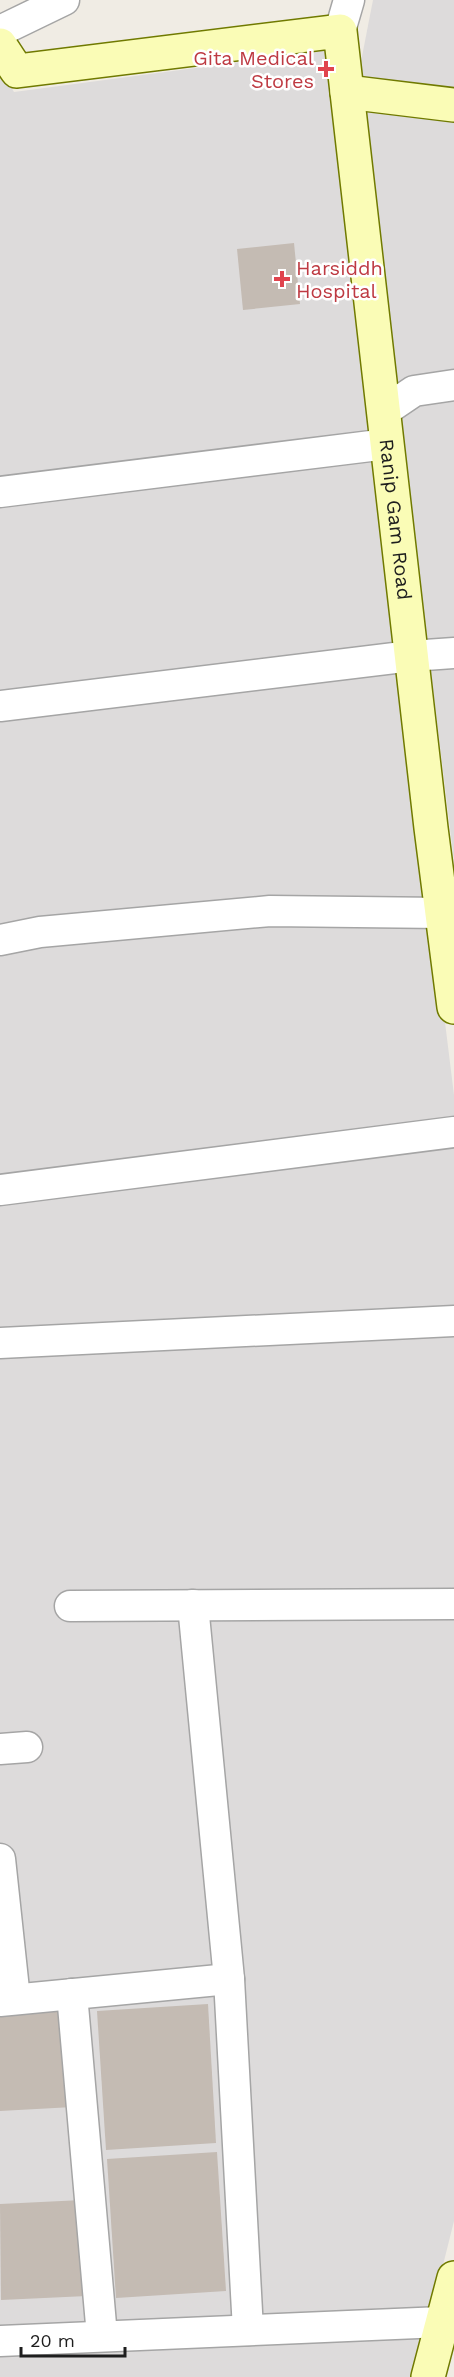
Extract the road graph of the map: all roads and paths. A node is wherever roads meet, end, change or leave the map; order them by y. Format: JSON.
{"nodes":[{"id":1,"x":64,"y":0,"type":"edge"},
{"id":2,"x":350,"y":0,"type":"edge"},
{"id":3,"x":0,"y":31,"type":"edge"},
{"id":4,"x":340,"y":31,"type":"junction"},
{"id":5,"x":6,"y":64,"type":"edge"},
{"id":6,"x":347,"y":92,"type":"junction"},
{"id":7,"x":454,"y":105,"type":"edge"},
{"id":8,"x":454,"y":385,"type":"edge"},
{"id":9,"x":383,"y":412,"type":"junction"},
{"id":10,"x":387,"y":444,"type":"junction"},
{"id":11,"x":0,"y":492,"type":"edge"},
{"id":12,"x":454,"y":653,"type":"edge"},
{"id":13,"x":411,"y":656,"type":"junction"},
{"id":14,"x":0,"y":706,"type":"edge"},
{"id":15,"x":441,"y":913,"type":"junction"},
{"id":16,"x":0,"y":940,"type":"edge"},
{"id":17,"x":454,"y":1007,"type":"edge"},
{"id":18,"x":454,"y":1132,"type":"edge"},
{"id":19,"x":0,"y":1190,"type":"edge"},
{"id":20,"x":454,"y":1321,"type":"edge"},
{"id":21,"x":0,"y":1343,"type":"edge"},
{"id":22,"x":454,"y":1604,"type":"edge"},
{"id":23,"x":193,"y":1605,"type":"junction"},
{"id":24,"x":70,"y":1606,"type":"dead end"},
{"id":25,"x":0,"y":1870,"type":"edge"},
{"id":26,"x":229,"y":1980,"type":"junction"},
{"id":27,"x":72,"y":1994,"type":"junction"},
{"id":28,"x":8,"y":2000,"type":"edge"},
{"id":29,"x":454,"y":2278,"type":"edge"},
{"id":30,"x":442,"y":2322,"type":"junction"},
{"id":31,"x":248,"y":2330,"type":"junction"},
{"id":32,"x":102,"y":2336,"type":"junction"},
{"id":33,"x":0,"y":2341,"type":"edge"},
{"id":34,"x":428,"y":2377,"type":"edge"}],
"edges":[{"from":1,"to":3,"type":"street"},
{"from":2,"to":4,"type":"street"},
{"from":4,"to":5,"type":"street"},
{"from":4,"to":6,"type":"street","name":"Ranip Gam Road"},
{"from":6,"to":7,"type":"street"},
{"from":6,"to":9,"type":"street","name":"Ranip Gam Road"},
{"from":8,"to":9,"type":"street"},
{"from":9,"to":10,"type":"street","name":"Ranip Gam Road"},
{"from":10,"to":11,"type":"street"},
{"from":10,"to":13,"type":"street","name":"Ranip Gam Road"},
{"from":12,"to":13,"type":"street"},
{"from":13,"to":14,"type":"street"},
{"from":13,"to":15,"type":"street","name":"Ranip Gam Road"},
{"from":15,"to":16,"type":"street"},
{"from":15,"to":17,"type":"street","name":"Ranip Gam Road"},
{"from":18,"to":19,"type":"street"},
{"from":20,"to":21,"type":"street"},
{"from":22,"to":23,"type":"street"},
{"from":23,"to":24,"type":"street"},
{"from":23,"to":26,"type":"street"},
{"from":25,"to":28,"type":"street"},
{"from":26,"to":27,"type":"street"},
{"from":26,"to":31,"type":"street"},
{"from":27,"to":28,"type":"street"},
{"from":27,"to":32,"type":"street"},
{"from":29,"to":30,"type":"street"},
{"from":30,"to":31,"type":"street"},
{"from":30,"to":34,"type":"street"},
{"from":31,"to":32,"type":"street"},
{"from":32,"to":33,"type":"street"}]}
